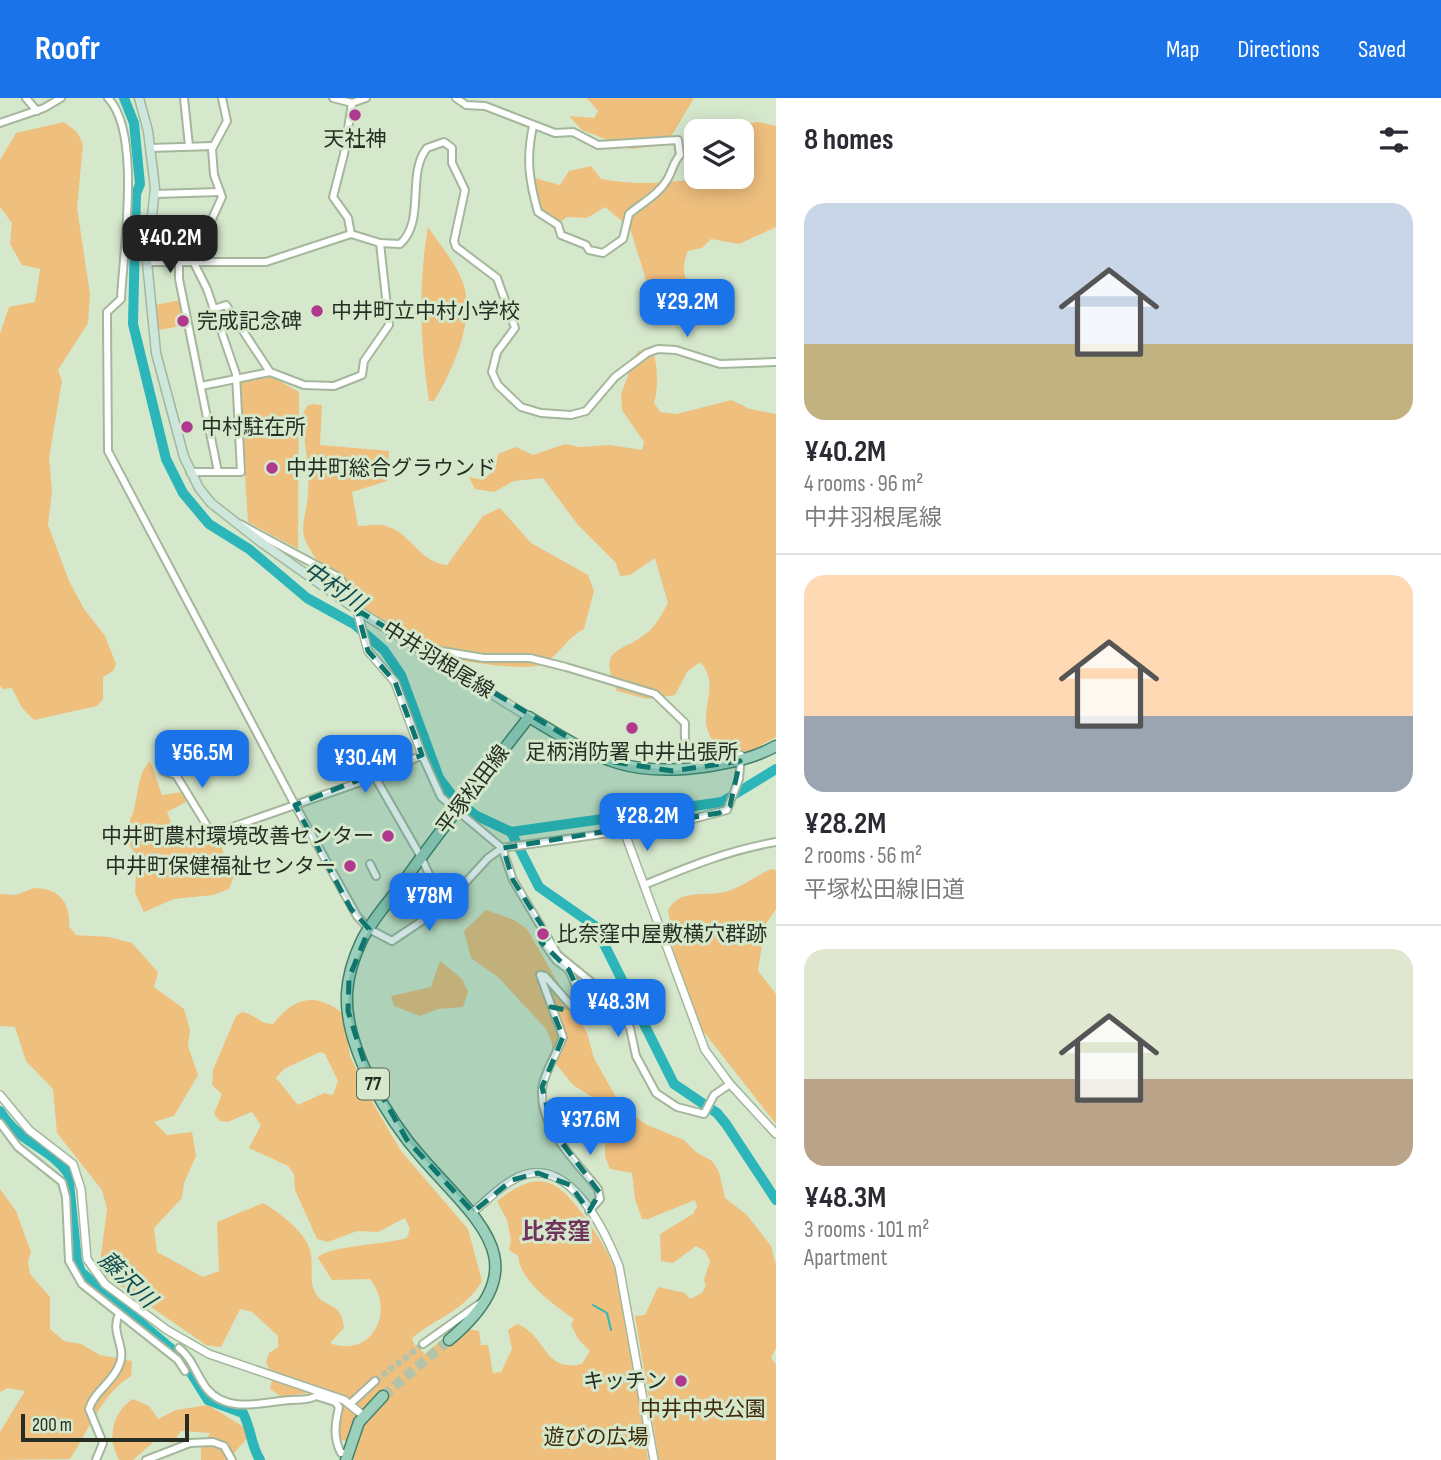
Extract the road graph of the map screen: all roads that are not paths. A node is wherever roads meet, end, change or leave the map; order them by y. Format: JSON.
{"nodes":[{"id":1,"x":26,"y":98,"type":"edge"},
{"id":2,"x":61,"y":98,"type":"edge"},
{"id":3,"x":108,"y":98,"type":"edge"},
{"id":4,"x":139,"y":98,"type":"edge"},
{"id":5,"x":184,"y":98,"type":"edge"},
{"id":6,"x":222,"y":98,"type":"edge"},
{"id":7,"x":333,"y":98,"type":"edge"},
{"id":8,"x":366,"y":98,"type":"edge"},
{"id":9,"x":456,"y":98,"type":"edge"},
{"id":10,"x":486,"y":102,"type":"edge"},
{"id":11,"x":352,"y":103,"type":"junction"},
{"id":12,"x":37,"y":110,"type":"junction"},
{"id":13,"x":0,"y":123,"type":"edge"},
{"id":14,"x":533,"y":126,"type":"junction"},
{"id":15,"x":189,"y":146,"type":"junction"},
{"id":16,"x":213,"y":146,"type":"junction"},
{"id":17,"x":150,"y":148,"type":"junction"},
{"id":18,"x":220,"y":192,"type":"junction"},
{"id":19,"x":155,"y":194,"type":"junction"},
{"id":20,"x":351,"y":234,"type":"junction"},
{"id":21,"x":380,"y":243,"type":"junction"},
{"id":22,"x":179,"y":261,"type":"junction"},
{"id":23,"x":193,"y":261,"type":"junction"},
{"id":24,"x":147,"y":262,"type":"junction"},
{"id":25,"x":215,"y":309,"type":"junction"},
{"id":26,"x":776,"y":362,"type":"edge"},
{"id":27,"x":270,"y":372,"type":"junction"},
{"id":28,"x":236,"y":379,"type":"junction"},
{"id":29,"x":201,"y":386,"type":"junction"},
{"id":30,"x":190,"y":472,"type":"junction"},
{"id":31,"x":218,"y":472,"type":"junction"},
{"id":32,"x":232,"y":520,"type":"junction"},
{"id":33,"x":267,"y":536,"type":"junction"},
{"id":34,"x":276,"y":552,"type":"junction"},
{"id":35,"x":358,"y":615,"type":"junction"},
{"id":36,"x":428,"y":654,"type":"junction"},
{"id":37,"x":529,"y":717,"type":"junction"},
{"id":38,"x":776,"y":746,"type":"edge"},
{"id":39,"x":697,"y":753,"type":"junction"},
{"id":40,"x":422,"y":755,"type":"junction"},
{"id":41,"x":740,"y":761,"type":"junction"},
{"id":42,"x":703,"y":767,"type":"junction"},
{"id":43,"x":163,"y":771,"type":"dead end"},
{"id":44,"x":375,"y":777,"type":"junction"},
{"id":45,"x":295,"y":806,"type":"junction"},
{"id":46,"x":457,"y":810,"type":"junction"},
{"id":47,"x":624,"y":831,"type":"junction"},
{"id":48,"x":212,"y":834,"type":"junction"},
{"id":49,"x":198,"y":839,"type":"dead end"},
{"id":50,"x":776,"y":842,"type":"edge"},
{"id":51,"x":502,"y":848,"type":"junction"},
{"id":52,"x":421,"y":857,"type":"junction"},
{"id":53,"x":370,"y":864,"type":"dead end"},
{"id":54,"x":376,"y":876,"type":"dead end"},
{"id":55,"x":644,"y":885,"type":"junction"},
{"id":56,"x":444,"y":906,"type":"junction"},
{"id":57,"x":369,"y":929,"type":"junction"},
{"id":58,"x":548,"y":938,"type":"junction"},
{"id":59,"x":730,"y":1084,"type":"junction"},
{"id":60,"x":0,"y":1096,"type":"edge"},
{"id":61,"x":0,"y":1123,"type":"edge"},
{"id":62,"x":776,"y":1134,"type":"edge"},
{"id":63,"x":589,"y":1211,"type":"junction"},
{"id":64,"x":473,"y":1212,"type":"junction"},
{"id":65,"x":486,"y":1299,"type":"junction"},
{"id":66,"x":119,"y":1314,"type":"junction"},
{"id":67,"x":449,"y":1340,"type":"tunnel mouth"},
{"id":68,"x":187,"y":1343,"type":"junction"},
{"id":69,"x":423,"y":1344,"type":"tunnel mouth"},
{"id":70,"x":180,"y":1348,"type":"junction"},
{"id":71,"x":170,"y":1354,"type":"junction"},
{"id":72,"x":185,"y":1371,"type":"dead end"},
{"id":73,"x":375,"y":1381,"type":"tunnel mouth"},
{"id":74,"x":383,"y":1396,"type":"tunnel mouth"},
{"id":75,"x":351,"y":1404,"type":"junction"},
{"id":76,"x":364,"y":1416,"type":"junction"},
{"id":77,"x":346,"y":1457,"type":"edge"},
{"id":78,"x":96,"y":1460,"type":"edge"},
{"id":79,"x":146,"y":1460,"type":"edge"},
{"id":80,"x":232,"y":1460,"type":"edge"},
{"id":81,"x":654,"y":1460,"type":"edge"}],
"edges":[{"from":1,"to":12,"type":"street"},
{"from":2,"to":12,"type":"street"},
{"from":3,"to":45,"type":"street"},
{"from":4,"to":17,"type":"main road","name":"中井羽根尾線"},
{"from":5,"to":15,"type":"street"},
{"from":6,"to":16,"type":"street"},
{"from":7,"to":11,"type":"street"},
{"from":8,"to":11,"type":"street"},
{"from":9,"to":10,"type":"street"},
{"from":10,"to":14,"type":"street"},
{"from":11,"to":20,"type":"street"},
{"from":12,"to":13,"type":"street"},
{"from":14,"to":14,"type":"street"},
{"from":15,"to":16,"type":"street"},
{"from":15,"to":17,"type":"street"},
{"from":16,"to":18,"type":"street"},
{"from":17,"to":19,"type":"main road","name":"中井羽根尾線"},
{"from":18,"to":19,"type":"street"},
{"from":18,"to":23,"type":"street"},
{"from":19,"to":24,"type":"main road","name":"中井羽根尾線"},
{"from":20,"to":21,"type":"street"},
{"from":20,"to":23,"type":"street"},
{"from":21,"to":26,"type":"street"},
{"from":21,"to":27,"type":"street"},
{"from":22,"to":23,"type":"street"},
{"from":22,"to":24,"type":"street"},
{"from":22,"to":29,"type":"street"},
{"from":23,"to":25,"type":"street"},
{"from":24,"to":30,"type":"main road","name":"中井羽根尾線"},
{"from":25,"to":27,"type":"street"},
{"from":25,"to":28,"type":"street"},
{"from":27,"to":28,"type":"street"},
{"from":28,"to":29,"type":"street"},
{"from":28,"to":31,"type":"street"},
{"from":29,"to":31,"type":"street"},
{"from":30,"to":31,"type":"street"},
{"from":30,"to":32,"type":"main road","name":"中井羽根尾線"},
{"from":32,"to":33,"type":"street"},
{"from":32,"to":34,"type":"main road","name":"中井羽根尾線"},
{"from":33,"to":34,"type":"street"},
{"from":33,"to":35,"type":"street"},
{"from":34,"to":35,"type":"main road","name":"中井羽根尾線"},
{"from":35,"to":36,"type":"main road","name":"中井羽根尾線"},
{"from":35,"to":40,"type":"street"},
{"from":36,"to":37,"type":"main road","name":"中井羽根尾線"},
{"from":36,"to":39,"type":"street"},
{"from":37,"to":42,"type":"main road"},
{"from":37,"to":46,"type":"main road","name":"平塚松田線","number":"77"},
{"from":38,"to":41,"type":"main road"},
{"from":39,"to":41,"type":"street"},
{"from":39,"to":42,"type":"street"},
{"from":40,"to":44,"type":"street"},
{"from":40,"to":46,"type":"street"},
{"from":41,"to":42,"type":"main road"},
{"from":41,"to":47,"type":"street"},
{"from":43,"to":48,"type":"street"},
{"from":44,"to":45,"type":"street"},
{"from":44,"to":52,"type":"street"},
{"from":45,"to":48,"type":"street"},
{"from":45,"to":57,"type":"street"},
{"from":46,"to":51,"type":"street"},
{"from":46,"to":52,"type":"main road","name":"平塚松田線","number":"77"},
{"from":47,"to":51,"type":"street"},
{"from":47,"to":55,"type":"street"},
{"from":48,"to":49,"type":"street"},
{"from":50,"to":55,"type":"street"},
{"from":51,"to":56,"type":"street"},
{"from":51,"to":58,"type":"street"},
{"from":52,"to":56,"type":"street"},
{"from":52,"to":57,"type":"main road","name":"平塚松田線","number":"77"},
{"from":53,"to":54,"type":"street"},
{"from":55,"to":59,"type":"street"},
{"from":56,"to":57,"type":"street"},
{"from":57,"to":64,"type":"main road","name":"平塚松田線","number":"77"},
{"from":58,"to":59,"type":"street"},
{"from":58,"to":63,"type":"street"},
{"from":59,"to":62,"type":"street"},
{"from":60,"to":68,"type":"street"},
{"from":61,"to":66,"type":"street"},
{"from":63,"to":64,"type":"street"},
{"from":63,"to":81,"type":"street"},
{"from":64,"to":65,"type":"main road","name":"平塚松田線","number":"77"},
{"from":65,"to":67,"type":"main road","name":"平塚松田線","number":"77"},
{"from":65,"to":69,"type":"street"},
{"from":66,"to":71,"type":"street"},
{"from":66,"to":78,"type":"street"},
{"from":68,"to":70,"type":"street"},
{"from":68,"to":75,"type":"street"},
{"from":70,"to":71,"type":"street"},
{"from":70,"to":77,"type":"street"},
{"from":71,"to":72,"type":"street"},
{"from":73,"to":75,"type":"street"},
{"from":74,"to":76,"type":"main road"},
{"from":75,"to":76,"type":"street"},
{"from":76,"to":77,"type":"main road"},
{"from":79,"to":80,"type":"street"}]}
